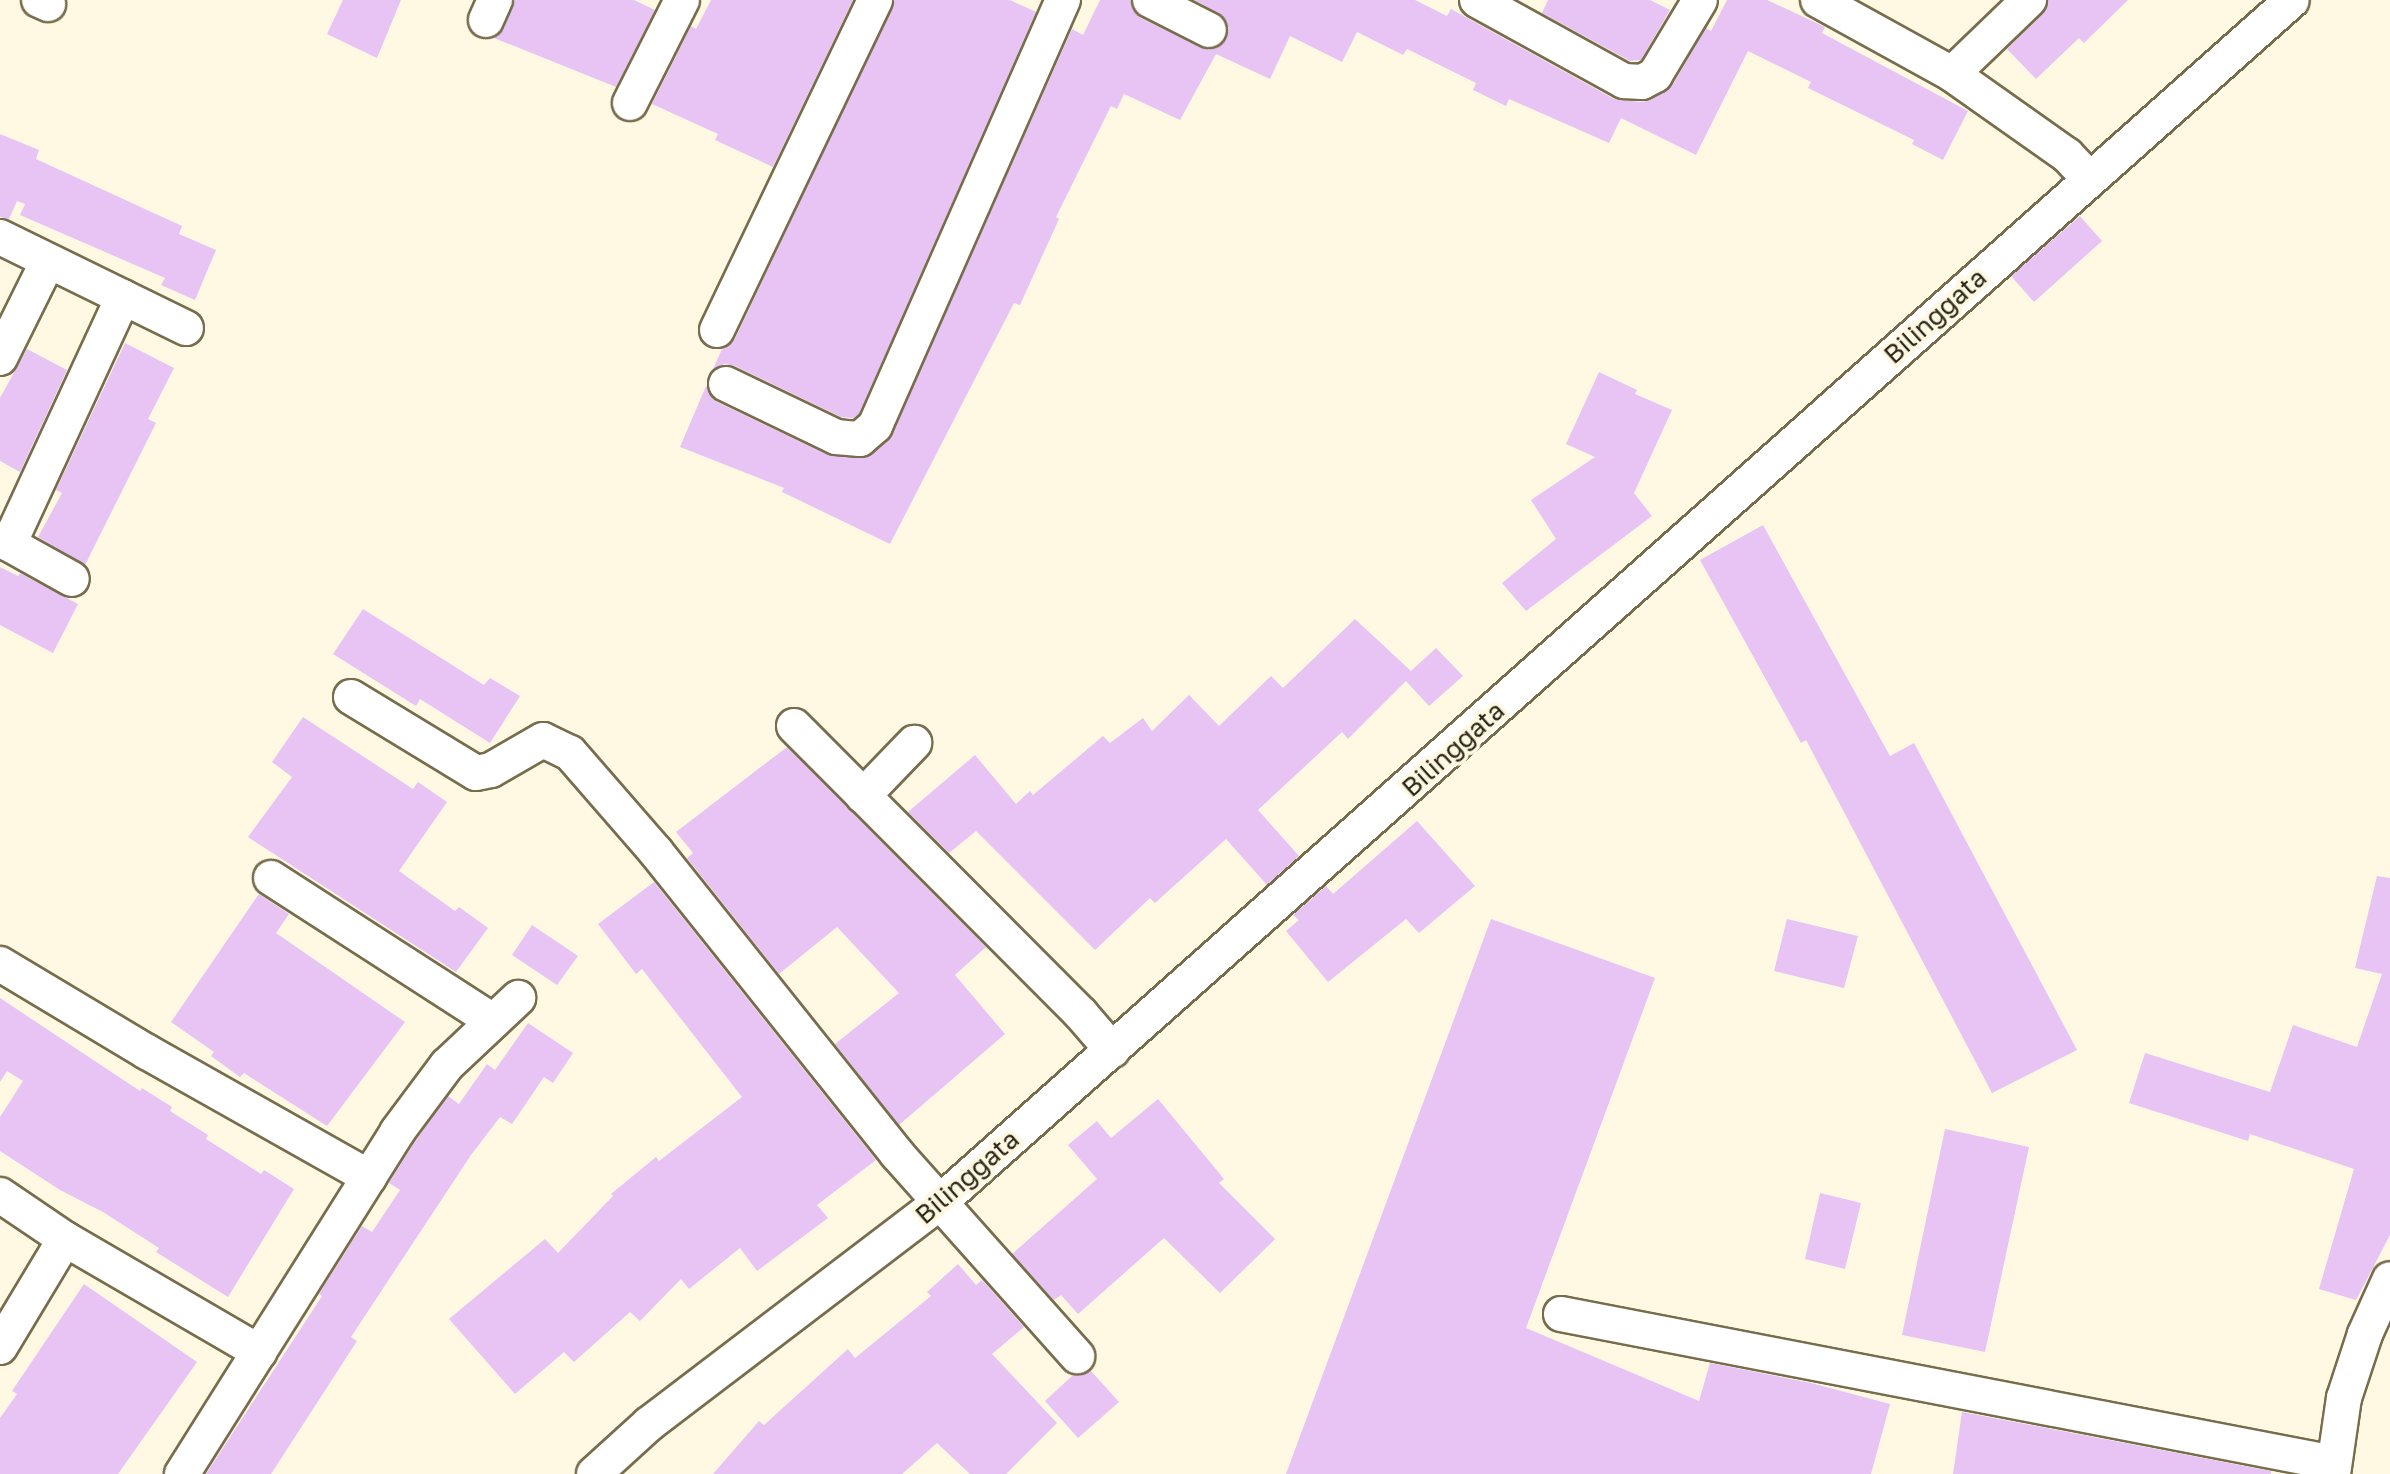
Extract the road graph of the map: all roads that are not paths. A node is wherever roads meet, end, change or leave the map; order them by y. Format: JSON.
{"nodes":[{"id":1,"x":682,"y":0,"type":"edge"},
{"id":2,"x":875,"y":0,"type":"edge"},
{"id":3,"x":1063,"y":0,"type":"edge"},
{"id":4,"x":1150,"y":0,"type":"edge"},
{"id":5,"x":1477,"y":0,"type":"edge"},
{"id":6,"x":1700,"y":0,"type":"edge"},
{"id":7,"x":1818,"y":0,"type":"edge"},
{"id":8,"x":2029,"y":0,"type":"edge"},
{"id":9,"x":2292,"y":0,"type":"edge"},
{"id":10,"x":1209,"y":30,"type":"dead end"},
{"id":11,"x":1952,"y":74,"type":"junction"},
{"id":12,"x":630,"y":103,"type":"dead end"},
{"id":13,"x":2079,"y":169,"type":"junction"},
{"id":14,"x":0,"y":237,"type":"edge"},
{"id":15,"x":48,"y":261,"type":"junction"},
{"id":16,"x":123,"y":297,"type":"junction"},
{"id":17,"x":186,"y":328,"type":"dead end"},
{"id":18,"x":717,"y":330,"type":"dead end"},
{"id":19,"x":0,"y":358,"type":"edge"},
{"id":20,"x":726,"y":384,"type":"dead end"},
{"id":21,"x":4,"y":541,"type":"edge"},
{"id":22,"x":72,"y":579,"type":"dead end"},
{"id":23,"x":351,"y":697,"type":"dead end"},
{"id":24,"x":794,"y":726,"type":"dead end"},
{"id":25,"x":914,"y":743,"type":"dead end"},
{"id":26,"x":863,"y":796,"type":"junction"},
{"id":27,"x":271,"y":878,"type":"dead end"},
{"id":28,"x":0,"y":964,"type":"edge"},
{"id":29,"x":518,"y":998,"type":"dead end"},
{"id":30,"x":493,"y":1021,"type":"junction"},
{"id":31,"x":1098,"y":1034,"type":"junction"},
{"id":32,"x":369,"y":1177,"type":"junction"},
{"id":33,"x":929,"y":1192,"type":"junction"},
{"id":34,"x":0,"y":1195,"type":"edge"},
{"id":35,"x":65,"y":1239,"type":"junction"},
{"id":36,"x":2390,"y":1279,"type":"edge"},
{"id":37,"x":1561,"y":1314,"type":"dead end"},
{"id":38,"x":0,"y":1347,"type":"edge"},
{"id":39,"x":259,"y":1352,"type":"junction"},
{"id":40,"x":1077,"y":1356,"type":"dead end"},
{"id":41,"x":2333,"y":1468,"type":"edge"},
{"id":42,"x":182,"y":1474,"type":"edge"},
{"id":43,"x":594,"y":1474,"type":"edge"}],
"edges":[{"from":1,"to":12,"type":"street"},
{"from":2,"to":18,"type":"street"},
{"from":3,"to":20,"type":"street"},
{"from":4,"to":10,"type":"street"},
{"from":5,"to":6,"type":"street"},
{"from":7,"to":11,"type":"street"},
{"from":8,"to":11,"type":"street"},
{"from":9,"to":13,"type":"street","name":"Bilinggata"},
{"from":11,"to":13,"type":"street"},
{"from":13,"to":31,"type":"street","name":"Bilinggata"},
{"from":14,"to":15,"type":"street"},
{"from":15,"to":16,"type":"street"},
{"from":15,"to":19,"type":"street"},
{"from":16,"to":17,"type":"street"},
{"from":16,"to":21,"type":"street"},
{"from":21,"to":22,"type":"street"},
{"from":23,"to":33,"type":"street"},
{"from":24,"to":26,"type":"street"},
{"from":25,"to":26,"type":"street"},
{"from":26,"to":31,"type":"street"},
{"from":27,"to":30,"type":"street"},
{"from":28,"to":32,"type":"street"},
{"from":29,"to":30,"type":"street"},
{"from":30,"to":32,"type":"street"},
{"from":31,"to":33,"type":"street","name":"Bilinggata"},
{"from":32,"to":39,"type":"street"},
{"from":33,"to":40,"type":"street"},
{"from":33,"to":43,"type":"street","name":"Bilinggata"},
{"from":34,"to":35,"type":"street"},
{"from":35,"to":38,"type":"street"},
{"from":35,"to":39,"type":"street"},
{"from":36,"to":41,"type":"street"},
{"from":37,"to":41,"type":"street"},
{"from":39,"to":42,"type":"street"}]}
